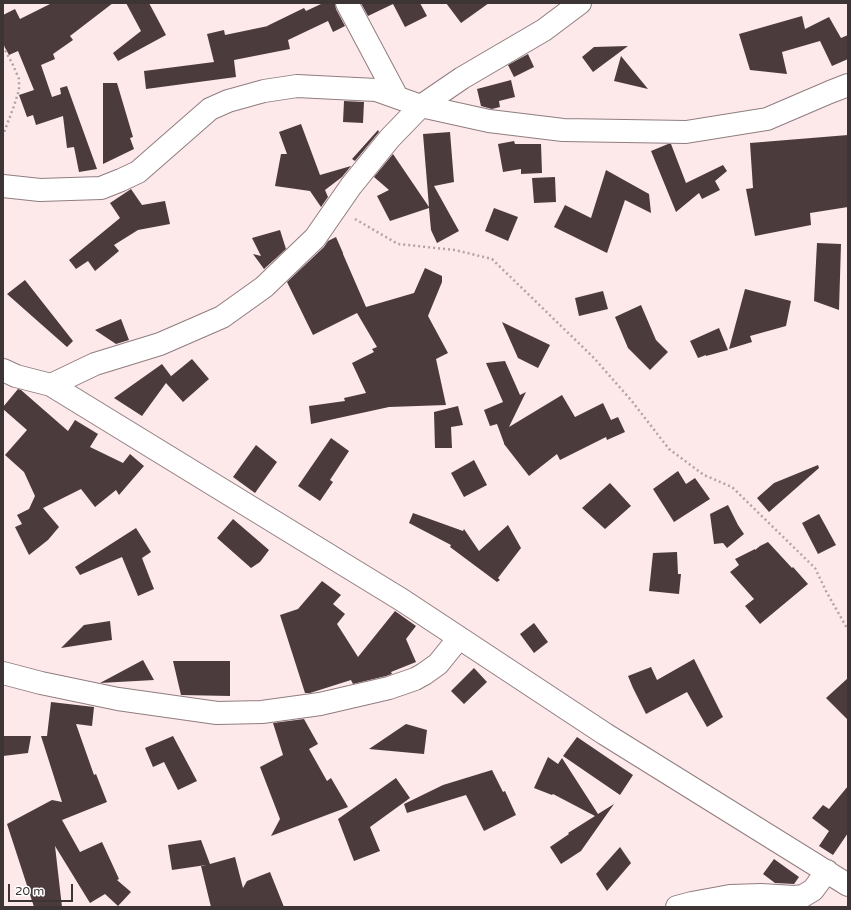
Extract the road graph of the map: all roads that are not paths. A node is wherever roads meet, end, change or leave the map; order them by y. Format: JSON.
{"nodes":[{"id":1,"x":347,"y":3,"type":"edge"},
{"id":2,"x":580,"y":3,"type":"edge"},
{"id":3,"x":848,"y":85,"type":"edge"},
{"id":4,"x":397,"y":97,"type":"junction"},
{"id":5,"x":421,"y":106,"type":"junction"},
{"id":6,"x":3,"y":186,"type":"edge"},
{"id":7,"x":3,"y":370,"type":"edge"},
{"id":8,"x":51,"y":385,"type":"junction"},
{"id":9,"x":458,"y":638,"type":"junction"},
{"id":10,"x":3,"y":673,"type":"edge"},
{"id":11,"x":827,"y":872,"type":"junction"},
{"id":12,"x":848,"y":885,"type":"edge"},
{"id":13,"x":677,"y":907,"type":"edge"}],
"edges":[{"from":1,"to":4,"type":"street"},
{"from":2,"to":5,"type":"street"},
{"from":3,"to":5,"type":"street"},
{"from":4,"to":5,"type":"street"},
{"from":4,"to":6,"type":"street"},
{"from":5,"to":8,"type":"street"},
{"from":7,"to":8,"type":"street"},
{"from":8,"to":9,"type":"street"},
{"from":9,"to":10,"type":"street"},
{"from":9,"to":11,"type":"street"},
{"from":11,"to":12,"type":"street"},
{"from":11,"to":13,"type":"street"}]}
